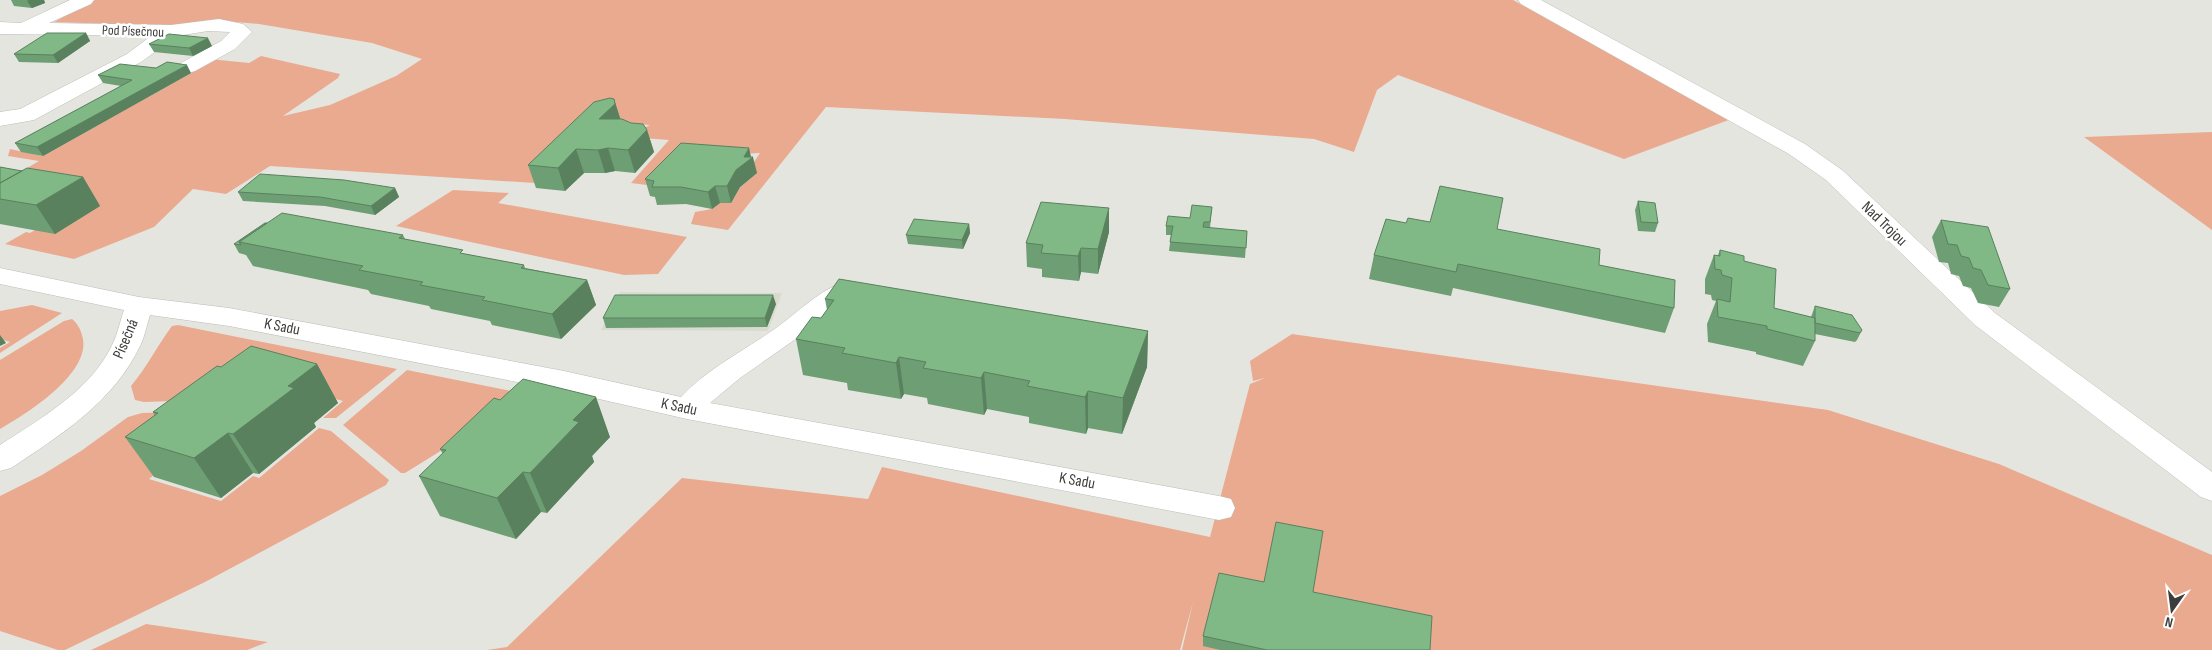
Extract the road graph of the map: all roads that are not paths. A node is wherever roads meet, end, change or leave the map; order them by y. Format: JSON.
{"nodes":[{"id":1,"x":85,"y":0,"type":"edge"},
{"id":2,"x":1528,"y":0,"type":"edge"},
{"id":3,"x":0,"y":28,"type":"edge"},
{"id":4,"x":22,"y":28,"type":"junction"},
{"id":5,"x":170,"y":31,"type":"junction"},
{"id":6,"x":188,"y":67,"type":"edge"},
{"id":7,"x":0,"y":119,"type":"edge"},
{"id":8,"x":0,"y":276,"type":"edge"},
{"id":9,"x":848,"y":290,"type":"edge"},
{"id":10,"x":139,"y":305,"type":"junction"},
{"id":11,"x":687,"y":409,"type":"junction"},
{"id":12,"x":0,"y":460,"type":"edge"},
{"id":13,"x":2212,"y":489,"type":"edge"},
{"id":14,"x":1219,"y":508,"type":"dead end"}],
"edges":[{"from":1,"to":4,"type":"street","name":"Pod Písečnou"},
{"from":2,"to":13,"type":"street","name":"Nad Trojou"},
{"from":3,"to":4,"type":"street","name":"Pod Písečnou"},
{"from":4,"to":5,"type":"street","name":"Pod Písečnou"},
{"from":5,"to":6,"type":"street"},
{"from":5,"to":7,"type":"street","name":"Pod Písečnou"},
{"from":8,"to":10,"type":"street","name":"Písečná"},
{"from":9,"to":11,"type":"street"},
{"from":10,"to":11,"type":"street","name":"K Sadu"},
{"from":10,"to":12,"type":"street","name":"Písečná"},
{"from":11,"to":14,"type":"street","name":"K Sadu"}]}
